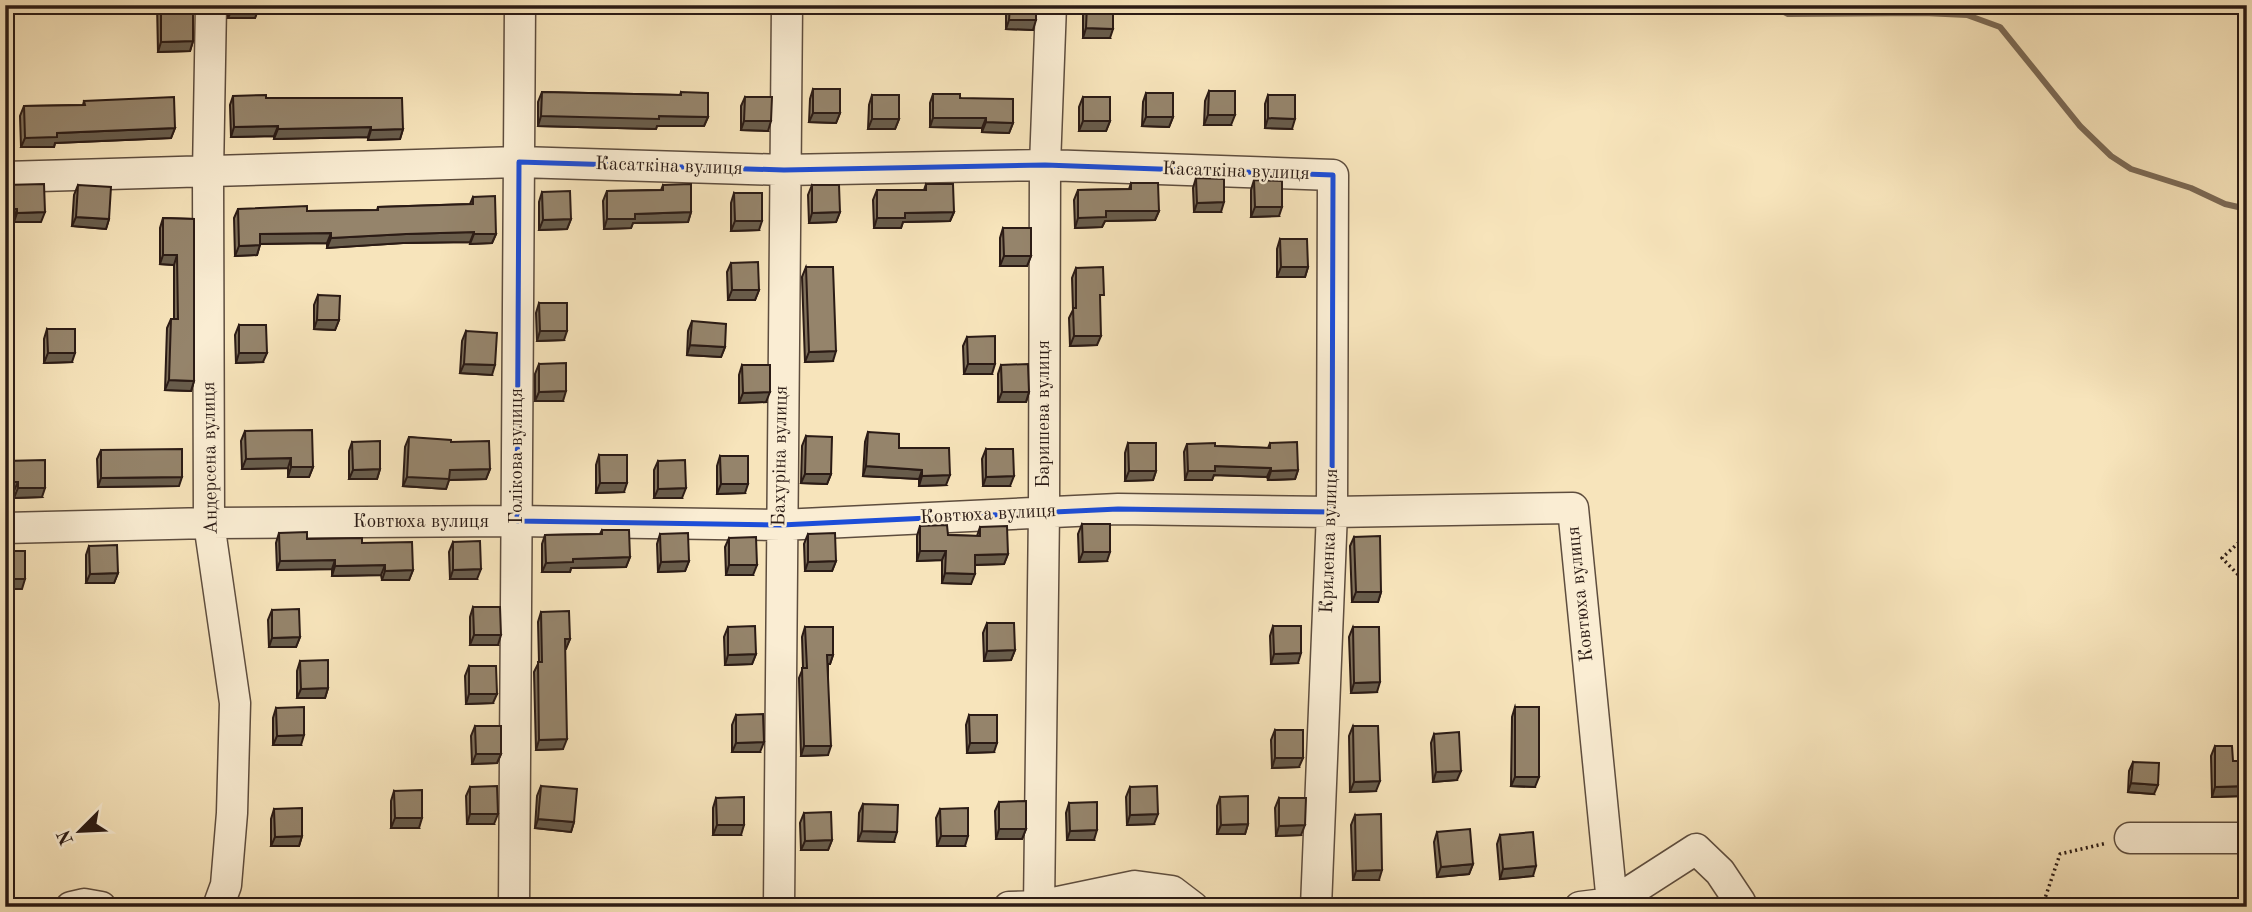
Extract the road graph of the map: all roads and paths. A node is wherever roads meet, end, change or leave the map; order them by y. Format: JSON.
{"nodes":[{"id":1,"x":211,"y":5,"type":"edge"},
{"id":2,"x":520,"y":5,"type":"edge"},
{"id":3,"x":786,"y":5,"type":"edge"},
{"id":4,"x":1051,"y":5,"type":"edge"},
{"id":5,"x":519,"y":162,"type":"junction"},
{"id":6,"x":1045,"y":165,"type":"junction"},
{"id":7,"x":784,"y":170,"type":"junction"},
{"id":8,"x":208,"y":173,"type":"junction"},
{"id":9,"x":1334,"y":175,"type":"joint"},
{"id":10,"x":5,"y":177,"type":"edge"},
{"id":11,"x":1044,"y":511,"type":"junction"},
{"id":12,"x":1332,"y":512,"type":"junction"},
{"id":13,"x":517,"y":521,"type":"junction"},
{"id":14,"x":209,"y":523,"type":"junction"},
{"id":15,"x":780,"y":525,"type":"junction"},
{"id":16,"x":5,"y":528,"type":"edge"},
{"id":17,"x":2247,"y":535,"type":"edge"},
{"id":18,"x":2247,"y":584,"type":"edge"},
{"id":19,"x":2130,"y":838,"type":"joint"},
{"id":20,"x":2247,"y":838,"type":"edge"},
{"id":21,"x":1612,"y":903,"type":"junction"},
{"id":22,"x":1039,"y":906,"type":"edge"},
{"id":23,"x":71,"y":907,"type":"edge"},
{"id":24,"x":101,"y":907,"type":"edge"},
{"id":25,"x":218,"y":907,"type":"edge"},
{"id":26,"x":514,"y":907,"type":"edge"},
{"id":27,"x":779,"y":907,"type":"edge"},
{"id":28,"x":1009,"y":907,"type":"edge"},
{"id":29,"x":1193,"y":907,"type":"edge"},
{"id":30,"x":1316,"y":907,"type":"edge"},
{"id":31,"x":1580,"y":907,"type":"edge"},
{"id":32,"x":1741,"y":907,"type":"edge"},
{"id":33,"x":2042,"y":907,"type":"edge"}],
"edges":[{"from":1,"to":8,"type":"street","name":"Андерсена вулиця"},
{"from":2,"to":5,"type":"street","name":"Голікова вулиця"},
{"from":3,"to":7,"type":"street","name":"Бахуріна вулиця"},
{"from":4,"to":6,"type":"street","name":"Баришева вулиця"},
{"from":5,"to":7,"type":"street","name":"Касаткіна вулиця"},
{"from":5,"to":8,"type":"street","name":"Касаткіна вулиця"},
{"from":5,"to":13,"type":"street","name":"Голікова вулиця"},
{"from":6,"to":7,"type":"street","name":"Касаткіна вулиця"},
{"from":6,"to":9,"type":"street","name":"Касаткіна вулиця"},
{"from":6,"to":11,"type":"street","name":"Баришева вулиця"},
{"from":7,"to":15,"type":"street","name":"Бахуріна вулиця"},
{"from":8,"to":10,"type":"street","name":"Касаткіна вулиця"},
{"from":8,"to":14,"type":"street","name":"Андерсена вулиця"},
{"from":9,"to":12,"type":"street","name":"Криленка вулиця"},
{"from":11,"to":12,"type":"street","name":"Ковтюха вулиця"},
{"from":11,"to":15,"type":"street","name":"Ковтюха вулиця"},
{"from":11,"to":22,"type":"street","name":"Баришева вулиця"},
{"from":12,"to":21,"type":"street","name":"Ковтюха вулиця"},
{"from":12,"to":30,"type":"street","name":"Криленка вулиця"},
{"from":13,"to":14,"type":"street","name":"Ковтюха вулиця"},
{"from":13,"to":15,"type":"street","name":"Ковтюха вулиця"},
{"from":13,"to":26,"type":"street","name":"Голікова вулиця"},
{"from":14,"to":16,"type":"street","name":"Ковтюха вулиця"},
{"from":14,"to":25,"type":"street","name":"Андерсена вулиця"},
{"from":15,"to":27,"type":"street","name":"Бахуріна вулиця"},
{"from":17,"to":18,"type":"path"},
{"from":19,"to":20,"type":"street"},
{"from":19,"to":33,"type":"path"},
{"from":21,"to":31,"type":"street"},
{"from":21,"to":32,"type":"street"},
{"from":22,"to":28,"type":"street"},
{"from":22,"to":29,"type":"street"},
{"from":23,"to":24,"type":"street"}]}
